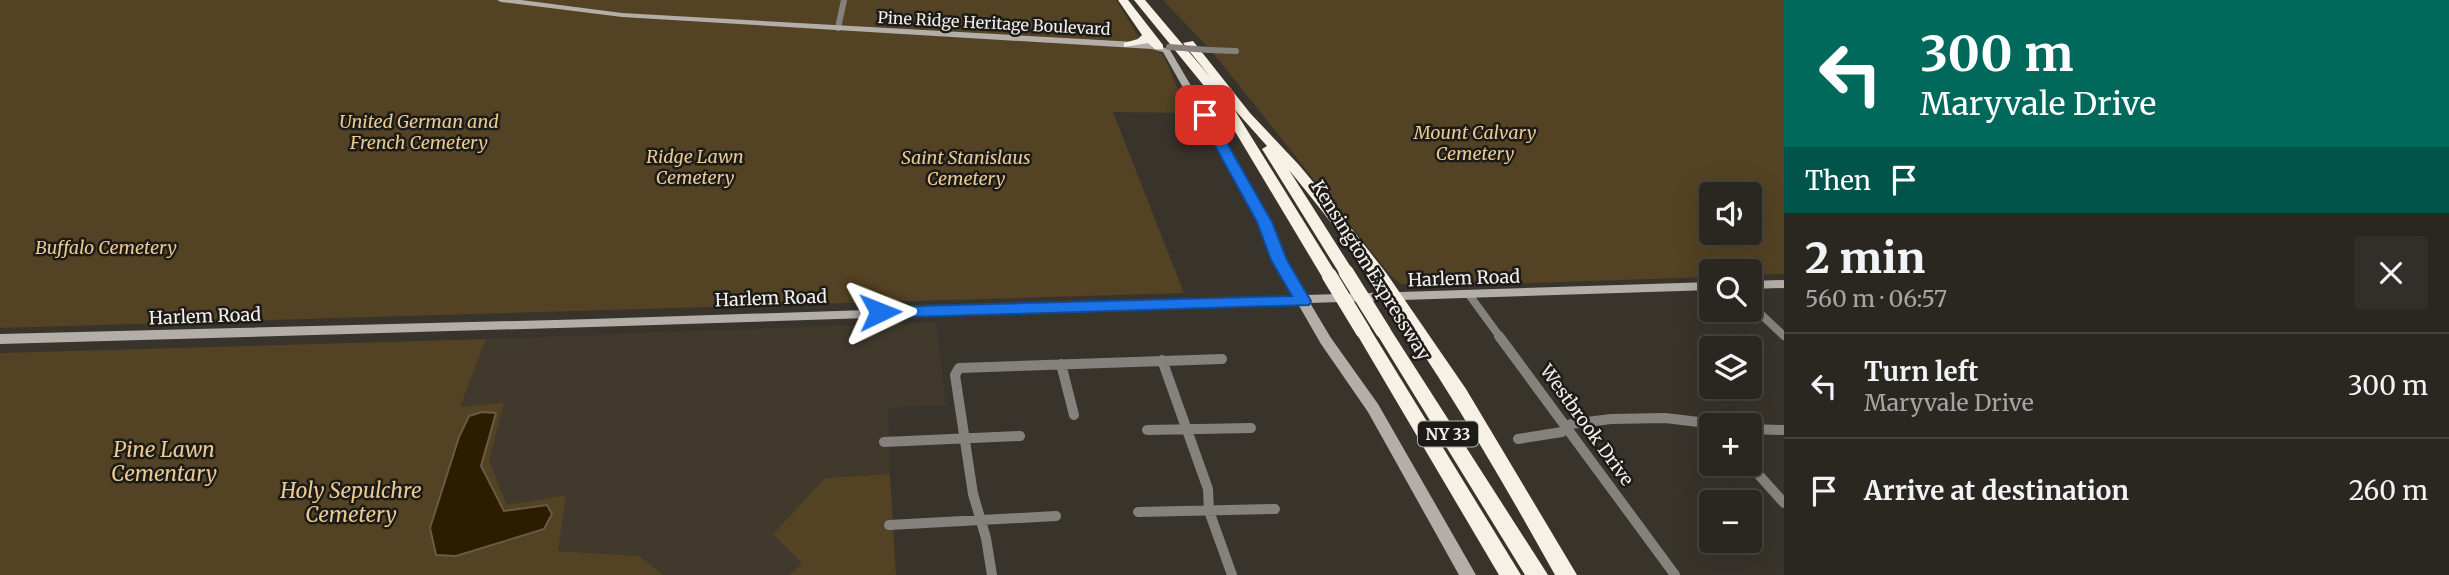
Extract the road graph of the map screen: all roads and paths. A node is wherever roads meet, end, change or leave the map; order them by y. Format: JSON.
{"nodes":[{"id":1,"x":501,"y":0,"type":"edge"},
{"id":2,"x":844,"y":0,"type":"edge"},
{"id":3,"x":1123,"y":0,"type":"edge"},
{"id":4,"x":1139,"y":0,"type":"edge"},
{"id":5,"x":1151,"y":0,"type":"edge"},
{"id":6,"x":838,"y":28,"type":"junction"},
{"id":7,"x":1148,"y":36,"type":"junction"},
{"id":8,"x":1128,"y":45,"type":"junction"},
{"id":9,"x":1164,"y":47,"type":"junction"},
{"id":10,"x":1236,"y":51,"type":"dead end"},
{"id":11,"x":1247,"y":116,"type":"junction"},
{"id":12,"x":1784,"y":284,"type":"edge"},
{"id":13,"x":1762,"y":285,"type":"edge"},
{"id":14,"x":1699,"y":287,"type":"edge"},
{"id":15,"x":1470,"y":296,"type":"junction"},
{"id":16,"x":1397,"y":298,"type":"junction"},
{"id":17,"x":1303,"y":301,"type":"junction"},
{"id":18,"x":1762,"y":315,"type":"edge"},
{"id":19,"x":1784,"y":336,"type":"edge"},
{"id":20,"x":0,"y":339,"type":"edge"},
{"id":21,"x":1222,"y":359,"type":"dead end"},
{"id":22,"x":1162,"y":360,"type":"junction"},
{"id":23,"x":1060,"y":364,"type":"junction"},
{"id":24,"x":1074,"y":415,"type":"dead end"},
{"id":25,"x":1699,"y":423,"type":"edge"},
{"id":26,"x":1567,"y":427,"type":"junction"},
{"id":27,"x":1251,"y":428,"type":"dead end"},
{"id":28,"x":1147,"y":429,"type":"dead end"},
{"id":29,"x":1186,"y":429,"type":"junction"},
{"id":30,"x":1762,"y":429,"type":"edge"},
{"id":31,"x":1784,"y":430,"type":"edge"},
{"id":32,"x":1020,"y":436,"type":"dead end"},
{"id":33,"x":964,"y":439,"type":"junction"},
{"id":34,"x":1518,"y":439,"type":"dead end"},
{"id":35,"x":884,"y":442,"type":"dead end"},
{"id":36,"x":1760,"y":476,"type":"edge"},
{"id":37,"x":1784,"y":503,"type":"edge"},
{"id":38,"x":1275,"y":509,"type":"dead end"},
{"id":39,"x":1209,"y":511,"type":"junction"},
{"id":40,"x":1139,"y":512,"type":"dead end"},
{"id":41,"x":1056,"y":516,"type":"dead end"},
{"id":42,"x":979,"y":521,"type":"junction"},
{"id":43,"x":890,"y":525,"type":"dead end"},
{"id":44,"x":992,"y":575,"type":"edge"},
{"id":45,"x":1232,"y":575,"type":"edge"},
{"id":46,"x":1468,"y":575,"type":"edge"},
{"id":47,"x":1510,"y":575,"type":"edge"},
{"id":48,"x":1536,"y":575,"type":"edge"},
{"id":49,"x":1566,"y":575,"type":"edge"},
{"id":50,"x":1675,"y":575,"type":"edge"}],
"edges":[{"from":1,"to":6,"type":"street","name":"Pine Ridge Heritage Boulevard"},
{"from":2,"to":6,"type":"street"},
{"from":3,"to":7,"type":"highway"},
{"from":4,"to":47,"type":"highway","number":"NY 33","bridge":true},
{"from":5,"to":11,"type":"highway","name":"Kensington Expressway","number":"NY 33"},
{"from":6,"to":8,"type":"main road","name":"Pine Ridge Heritage Boulevard"},
{"from":7,"to":8,"type":"highway"},
{"from":7,"to":9,"type":"highway"},
{"from":8,"to":9,"type":"main road","name":"Pine Ridge Heritage Boulevard"},
{"from":9,"to":10,"type":"street","name":"Pine Ridge Heritage Boulevard","bridge":true},
{"from":9,"to":17,"type":"street"},
{"from":11,"to":16,"type":"highway"},
{"from":11,"to":48,"type":"highway","name":"Kensington Expressway","number":"NY 33","bridge":true},
{"from":12,"to":13,"type":"main road"},
{"from":14,"to":15,"type":"main road","name":"Harlem Road"},
{"from":15,"to":16,"type":"main road","name":"Harlem Road"},
{"from":15,"to":26,"type":"street","name":"Westbrook Drive"},
{"from":16,"to":17,"type":"main road","name":"Harlem Road"},
{"from":16,"to":49,"type":"highway"},
{"from":17,"to":20,"type":"main road","name":"Harlem Road"},
{"from":17,"to":46,"type":"main road"},
{"from":18,"to":19,"type":"street"},
{"from":21,"to":22,"type":"street"},
{"from":22,"to":23,"type":"street"},
{"from":22,"to":29,"type":"street"},
{"from":23,"to":24,"type":"street"},
{"from":23,"to":33,"type":"street"},
{"from":25,"to":26,"type":"street"},
{"from":26,"to":34,"type":"street"},
{"from":26,"to":50,"type":"street","name":"Westbrook Drive"},
{"from":27,"to":29,"type":"street"},
{"from":28,"to":29,"type":"street"},
{"from":29,"to":39,"type":"street"},
{"from":30,"to":31,"type":"street"},
{"from":32,"to":33,"type":"street"},
{"from":33,"to":35,"type":"street"},
{"from":33,"to":42,"type":"street"},
{"from":36,"to":37,"type":"street"},
{"from":38,"to":39,"type":"street"},
{"from":39,"to":40,"type":"street"},
{"from":39,"to":45,"type":"street"},
{"from":41,"to":42,"type":"street"},
{"from":42,"to":43,"type":"street"},
{"from":42,"to":44,"type":"street"}]}
